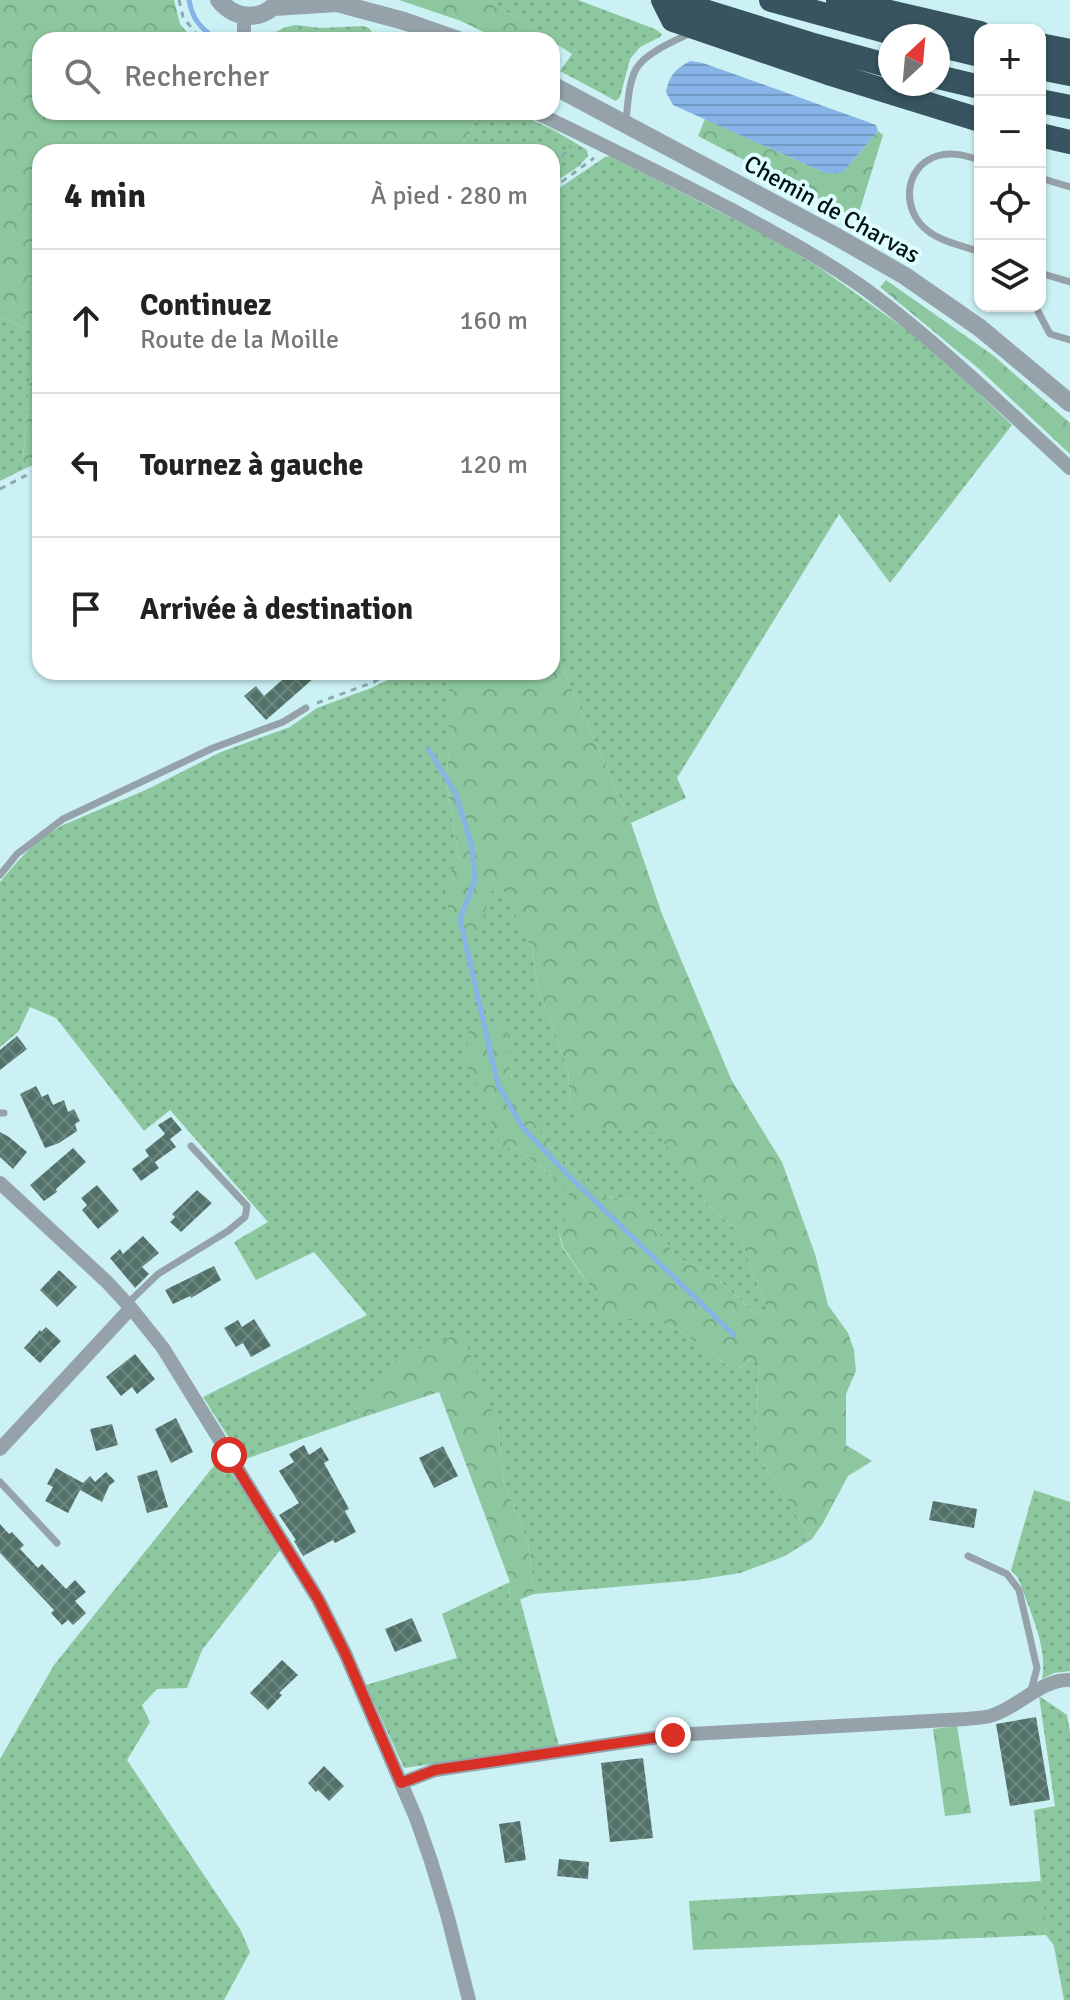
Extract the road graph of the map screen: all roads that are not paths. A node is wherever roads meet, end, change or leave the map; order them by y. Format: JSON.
{"nodes":[{"id":1,"x":219,"y":0,"type":"edge"},
{"id":2,"x":666,"y":0,"type":"edge"},
{"id":3,"x":838,"y":0,"type":"edge"},
{"id":4,"x":334,"y":2,"type":"edge"},
{"id":5,"x":789,"y":2,"type":"edge"},
{"id":6,"x":276,"y":4,"type":"edge"},
{"id":7,"x":244,"y":16,"type":"junction"},
{"id":8,"x":700,"y":29,"type":"junction"},
{"id":9,"x":878,"y":29,"type":"edge"},
{"id":10,"x":244,"y":32,"type":"edge"},
{"id":11,"x":434,"y":32,"type":"edge"},
{"id":12,"x":974,"y":32,"type":"edge"},
{"id":13,"x":1046,"y":46,"type":"edge"},
{"id":14,"x":950,"y":48,"type":"edge"},
{"id":15,"x":1070,"y":51,"type":"edge"},
{"id":16,"x":974,"y":54,"type":"edge"},
{"id":17,"x":878,"y":63,"type":"edge"},
{"id":18,"x":1046,"y":69,"type":"edge"},
{"id":19,"x":1070,"y":74,"type":"edge"},
{"id":20,"x":950,"y":80,"type":"edge"},
{"id":21,"x":974,"y":86,"type":"edge"},
{"id":22,"x":560,"y":89,"type":"edge"},
{"id":23,"x":1046,"y":102,"type":"edge"},
{"id":24,"x":1070,"y":107,"type":"edge"},
{"id":25,"x":974,"y":118,"type":"edge"},
{"id":26,"x":552,"y":120,"type":"edge"},
{"id":27,"x":625,"y":123,"type":"junction"},
{"id":28,"x":1046,"y":136,"type":"edge"},
{"id":29,"x":1070,"y":142,"type":"edge"},
{"id":30,"x":974,"y":158,"type":"edge"},
{"id":31,"x":1046,"y":180,"type":"edge"},
{"id":32,"x":1070,"y":187,"type":"edge"},
{"id":33,"x":974,"y":250,"type":"edge"},
{"id":34,"x":1046,"y":275,"type":"edge"},
{"id":35,"x":1070,"y":282,"type":"edge"},
{"id":36,"x":1038,"y":312,"type":"edge"},
{"id":37,"x":1070,"y":340,"type":"edge"},
{"id":38,"x":1070,"y":403,"type":"edge"},
{"id":39,"x":1070,"y":468,"type":"edge"},
{"id":40,"x":306,"y":708,"type":"road end"},
{"id":41,"x":0,"y":875,"type":"edge"},
{"id":42,"x":191,"y":1146,"type":"dead end"},
{"id":43,"x":0,"y":1183,"type":"edge"},
{"id":44,"x":129,"y":1306,"type":"junction"},
{"id":45,"x":0,"y":1449,"type":"edge"},
{"id":46,"x":0,"y":1482,"type":"edge"},
{"id":47,"x":57,"y":1543,"type":"dead end"},
{"id":48,"x":968,"y":1556,"type":"dead end"},
{"id":49,"x":1070,"y":1680,"type":"edge"},
{"id":50,"x":1030,"y":1694,"type":"junction"},
{"id":51,"x":401,"y":1783,"type":"junction"},
{"id":52,"x":469,"y":2000,"type":"edge"}],
"edges":[{"from":1,"to":7,"type":"street"},
{"from":2,"to":8,"type":"highway"},
{"from":2,"to":17,"type":"highway"},
{"from":3,"to":12,"type":"highway"},
{"from":4,"to":6,"type":"street"},
{"from":4,"to":11,"type":"street"},
{"from":5,"to":9,"type":"highway"},
{"from":6,"to":7,"type":"street"},
{"from":7,"to":10,"type":"street"},
{"from":8,"to":25,"type":"highway"},
{"from":8,"to":27,"type":"lane"},
{"from":13,"to":15,"type":"highway"},
{"from":14,"to":16,"type":"highway"},
{"from":18,"to":19,"type":"highway"},
{"from":20,"to":21,"type":"highway"},
{"from":22,"to":27,"type":"street","name":"Chemin de Charvas"},
{"from":23,"to":24,"type":"highway"},
{"from":26,"to":39,"type":"street"},
{"from":27,"to":38,"type":"street","name":"Chemin de Charvas"},
{"from":28,"to":29,"type":"highway"},
{"from":30,"to":33,"type":"lane"},
{"from":31,"to":32,"type":"lane"},
{"from":34,"to":35,"type":"lane"},
{"from":36,"to":37,"type":"lane"},
{"from":40,"to":41,"type":"lane"},
{"from":42,"to":44,"type":"lane"},
{"from":43,"to":44,"type":"street"},
{"from":44,"to":45,"type":"street"},
{"from":44,"to":51,"type":"street"},
{"from":46,"to":47,"type":"lane"},
{"from":48,"to":50,"type":"lane"},
{"from":49,"to":50,"type":"street"},
{"from":50,"to":51,"type":"street"},
{"from":51,"to":52,"type":"street"}]}
